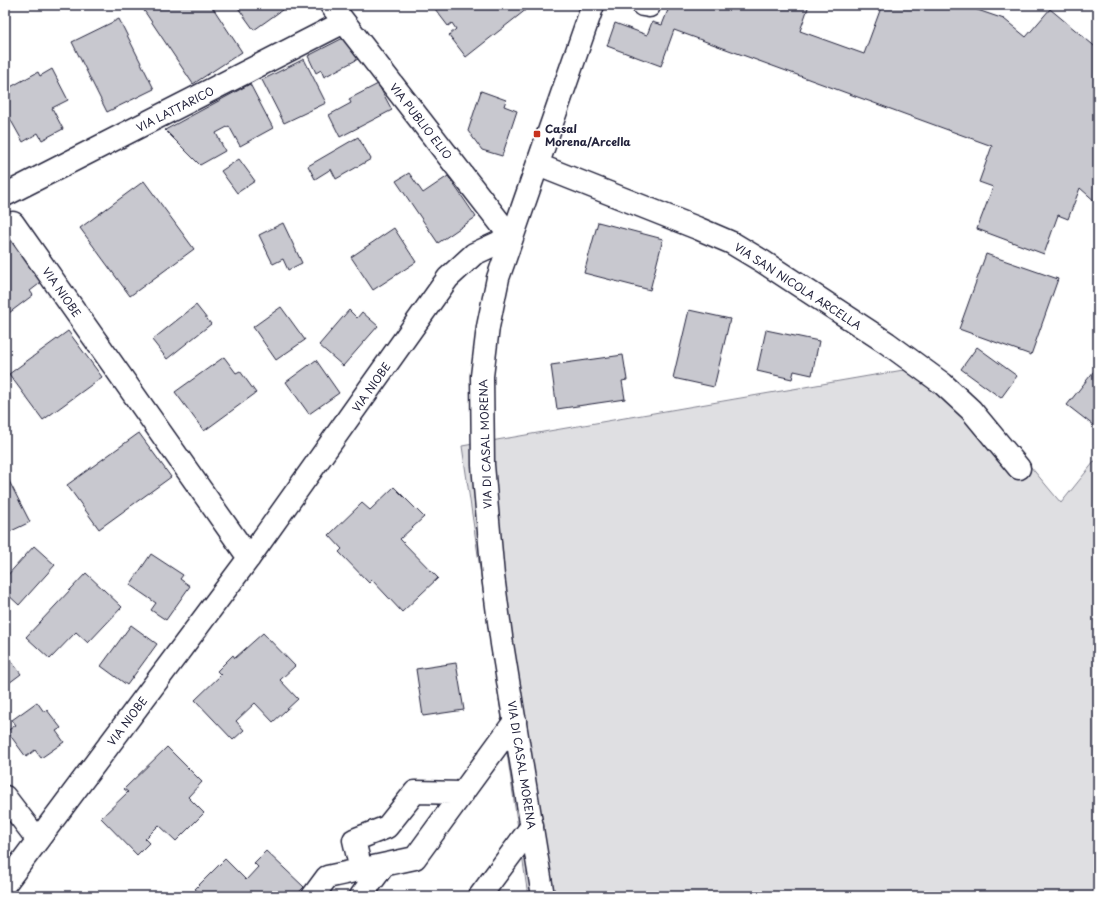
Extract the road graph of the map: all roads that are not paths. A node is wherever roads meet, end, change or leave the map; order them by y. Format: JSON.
{"nodes":[{"id":1,"x":593,"y":5,"type":"edge"},
{"id":2,"x":338,"y":14,"type":"edge"},
{"id":3,"x":538,"y":165,"type":"junction"},
{"id":4,"x":5,"y":195,"type":"edge"},
{"id":5,"x":13,"y":223,"type":"dead end"},
{"id":6,"x":511,"y":237,"type":"junction"},
{"id":7,"x":1020,"y":468,"type":"dead end"},
{"id":8,"x":249,"y":558,"type":"junction"},
{"id":9,"x":515,"y":721,"type":"junction"},
{"id":10,"x":463,"y":793,"type":"junction"},
{"id":11,"x":5,"y":796,"type":"edge"},
{"id":12,"x":532,"y":826,"type":"junction"},
{"id":13,"x":38,"y":840,"type":"junction"},
{"id":14,"x":384,"y":865,"type":"junction"},
{"id":15,"x":361,"y":870,"type":"junction"},
{"id":16,"x":5,"y":884,"type":"edge"},
{"id":17,"x":313,"y":896,"type":"edge"},
{"id":18,"x":361,"y":896,"type":"edge"},
{"id":19,"x":480,"y":896,"type":"edge"},
{"id":20,"x":543,"y":896,"type":"edge"}],
"edges":[{"from":1,"to":3,"type":"street","name":"VIA DI CASAL MORENA"},
{"from":2,"to":4,"type":"street","name":"VIA LATTARICO"},
{"from":2,"to":6,"type":"street","name":"VIA PUBLIO ELIO"},
{"from":3,"to":6,"type":"street","name":"VIA DI CASAL MORENA"},
{"from":3,"to":7,"type":"street","name":"VIA SAN NICOLA ARCELLA"},
{"from":5,"to":8,"type":"street","name":"VIA NIOBE"},
{"from":6,"to":8,"type":"street","name":"VIA NIOBE"},
{"from":6,"to":9,"type":"street","name":"VIA DI CASAL MORENA"},
{"from":8,"to":13,"type":"street","name":"VIA NIOBE"},
{"from":9,"to":10,"type":"street"},
{"from":9,"to":12,"type":"street","name":"VIA DI CASAL MORENA"},
{"from":10,"to":14,"type":"street"},
{"from":10,"to":15,"type":"street"},
{"from":11,"to":13,"type":"street"},
{"from":12,"to":19,"type":"street"},
{"from":12,"to":20,"type":"street","name":"VIA DI CASAL MORENA"},
{"from":13,"to":16,"type":"street","name":"VIA NIOBE"},
{"from":14,"to":15,"type":"street"},
{"from":14,"to":18,"type":"street"},
{"from":15,"to":17,"type":"street"}]}
